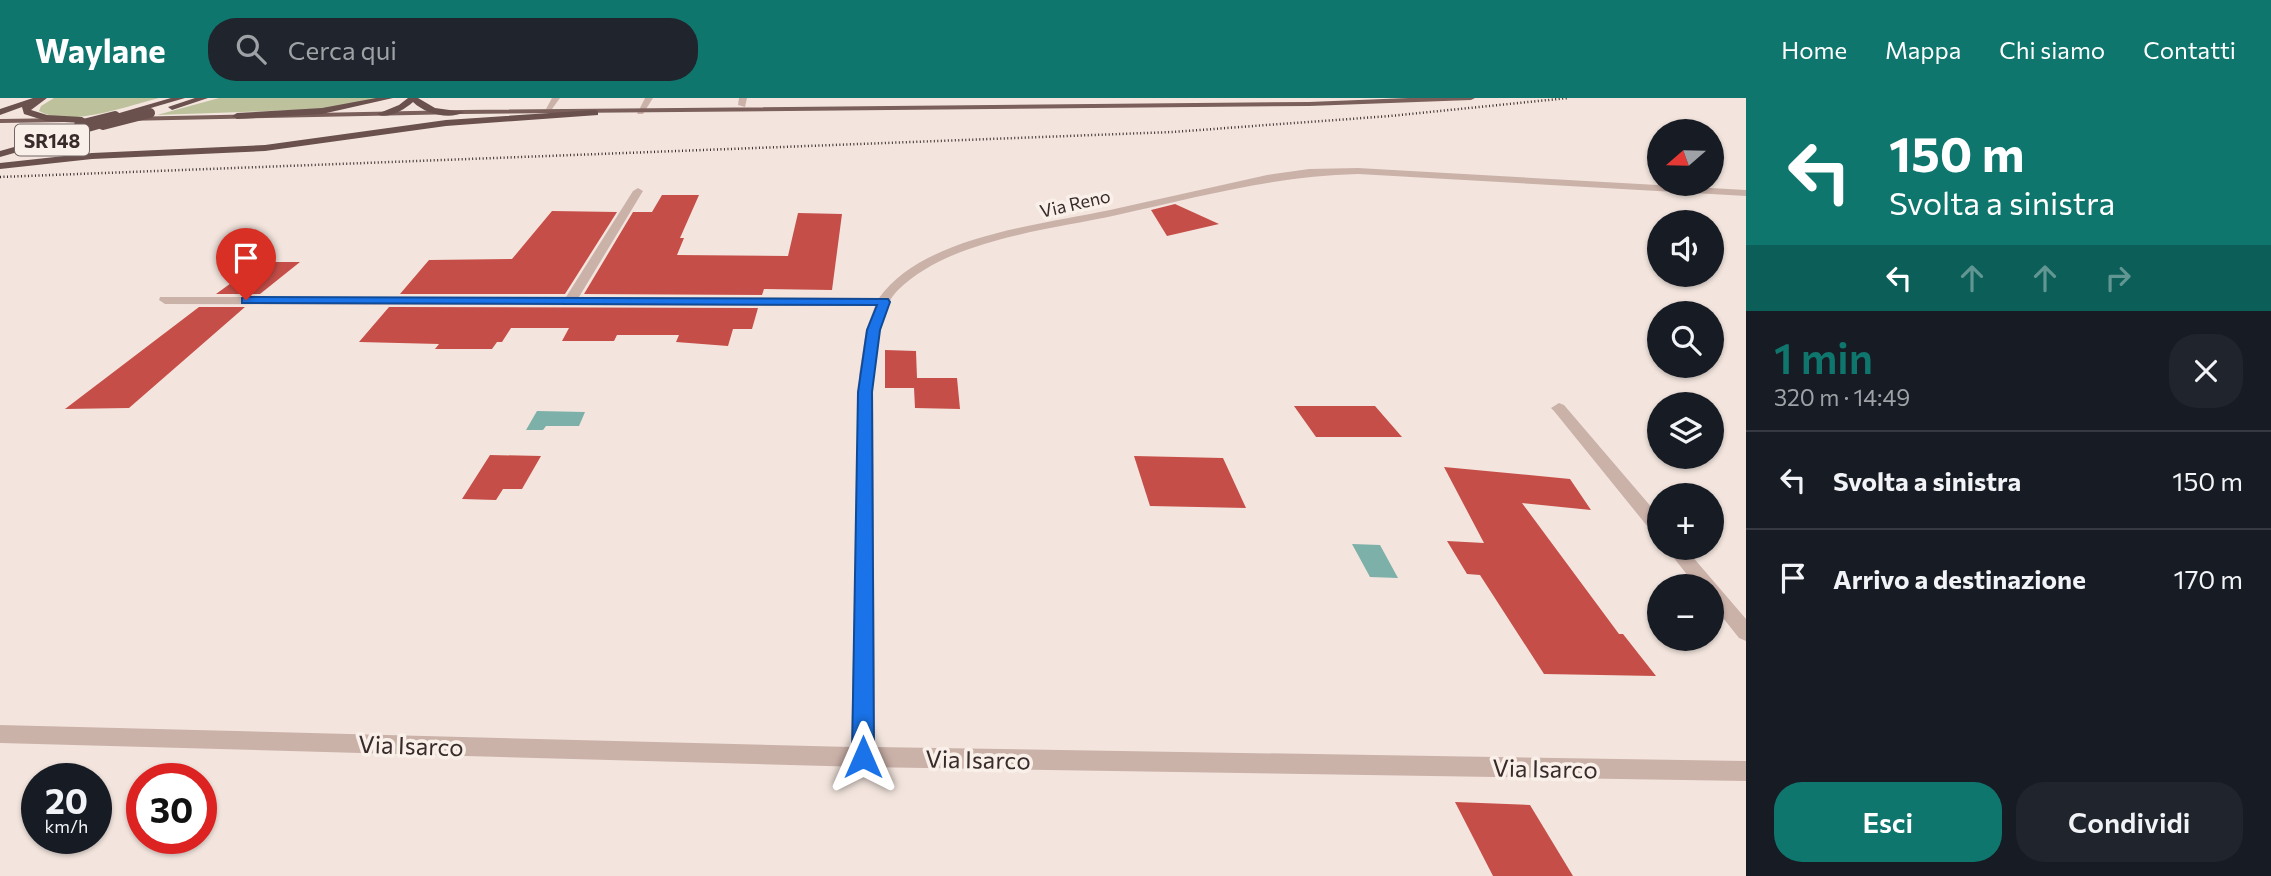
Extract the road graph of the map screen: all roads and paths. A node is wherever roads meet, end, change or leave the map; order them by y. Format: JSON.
{"nodes":[{"id":1,"x":42,"y":98,"type":"edge"},
{"id":2,"x":181,"y":98,"type":"edge"},
{"id":3,"x":204,"y":98,"type":"edge"},
{"id":4,"x":389,"y":98,"type":"edge"},
{"id":5,"x":414,"y":98,"type":"edge"},
{"id":6,"x":556,"y":98,"type":"edge"},
{"id":7,"x":649,"y":98,"type":"edge"},
{"id":8,"x":1471,"y":98,"type":"edge"},
{"id":9,"x":24,"y":99,"type":"edge"},
{"id":10,"x":0,"y":105,"type":"edge"},
{"id":11,"x":549,"y":107,"type":"dead end"},
{"id":12,"x":0,"y":112,"type":"edge"},
{"id":13,"x":461,"y":112,"type":"junction"},
{"id":14,"x":595,"y":113,"type":"junction"},
{"id":15,"x":640,"y":113,"type":"junction"},
{"id":16,"x":381,"y":114,"type":"junction"},
{"id":17,"x":237,"y":116,"type":"junction"},
{"id":18,"x":191,"y":119,"type":"junction"},
{"id":19,"x":249,"y":120,"type":"junction"},
{"id":20,"x":0,"y":121,"type":"edge"},
{"id":21,"x":80,"y":122,"type":"junction"},
{"id":22,"x":0,"y":147,"type":"edge"},
{"id":23,"x":0,"y":154,"type":"edge"},
{"id":24,"x":0,"y":166,"type":"edge"},
{"id":25,"x":638,"y":191,"type":"dead end"},
{"id":26,"x":1746,"y":193,"type":"edge"},
{"id":27,"x":165,"y":300,"type":"dead end"},
{"id":28,"x":570,"y":301,"type":"junction"},
{"id":29,"x":884,"y":302,"type":"junction"},
{"id":30,"x":1559,"y":408,"type":"dead end"},
{"id":31,"x":1647,"y":514,"type":"edge"},
{"id":32,"x":1685,"y":560,"type":"edge"},
{"id":33,"x":1697,"y":574,"type":"edge"},
{"id":34,"x":1724,"y":606,"type":"edge"},
{"id":35,"x":1746,"y":633,"type":"edge"},
{"id":36,"x":0,"y":734,"type":"edge"},
{"id":37,"x":863,"y":757,"type":"junction"},
{"id":38,"x":1746,"y":771,"type":"edge"}],
"edges":[{"from":1,"to":12,"type":"highway"},
{"from":1,"to":21,"type":"highway"},
{"from":2,"to":21,"type":"highway","number":"SR148","bridge":true},
{"from":3,"to":23,"type":"highway","number":"SR148","bridge":true},
{"from":4,"to":17,"type":"highway"},
{"from":5,"to":13,"type":"highway"},
{"from":5,"to":16,"type":"highway"},
{"from":6,"to":11,"type":"street"},
{"from":7,"to":15,"type":"street"},
{"from":8,"to":15,"type":"main road"},
{"from":9,"to":10,"type":"highway"},
{"from":13,"to":14,"type":"main road"},
{"from":13,"to":16,"type":"main road"},
{"from":14,"to":15,"type":"main road"},
{"from":14,"to":19,"type":"main road"},
{"from":14,"to":24,"type":"highway"},
{"from":16,"to":17,"type":"main road"},
{"from":16,"to":19,"type":"main road"},
{"from":17,"to":18,"type":"main road"},
{"from":18,"to":19,"type":"main road"},
{"from":18,"to":21,"type":"main road"},
{"from":20,"to":21,"type":"main road"},
{"from":21,"to":22,"type":"highway","number":"SR148"},
{"from":25,"to":28,"type":"street"},
{"from":26,"to":29,"type":"street","name":"Via Reno"},
{"from":27,"to":28,"type":"street"},
{"from":28,"to":29,"type":"street"},
{"from":29,"to":37,"type":"street","name":"Via Reno"},
{"from":30,"to":31,"type":"street"},
{"from":32,"to":33,"type":"street"},
{"from":34,"to":35,"type":"street"},
{"from":36,"to":37,"type":"street","name":"Via Isarco"},
{"from":37,"to":38,"type":"street","name":"Via Isarco"}]}
